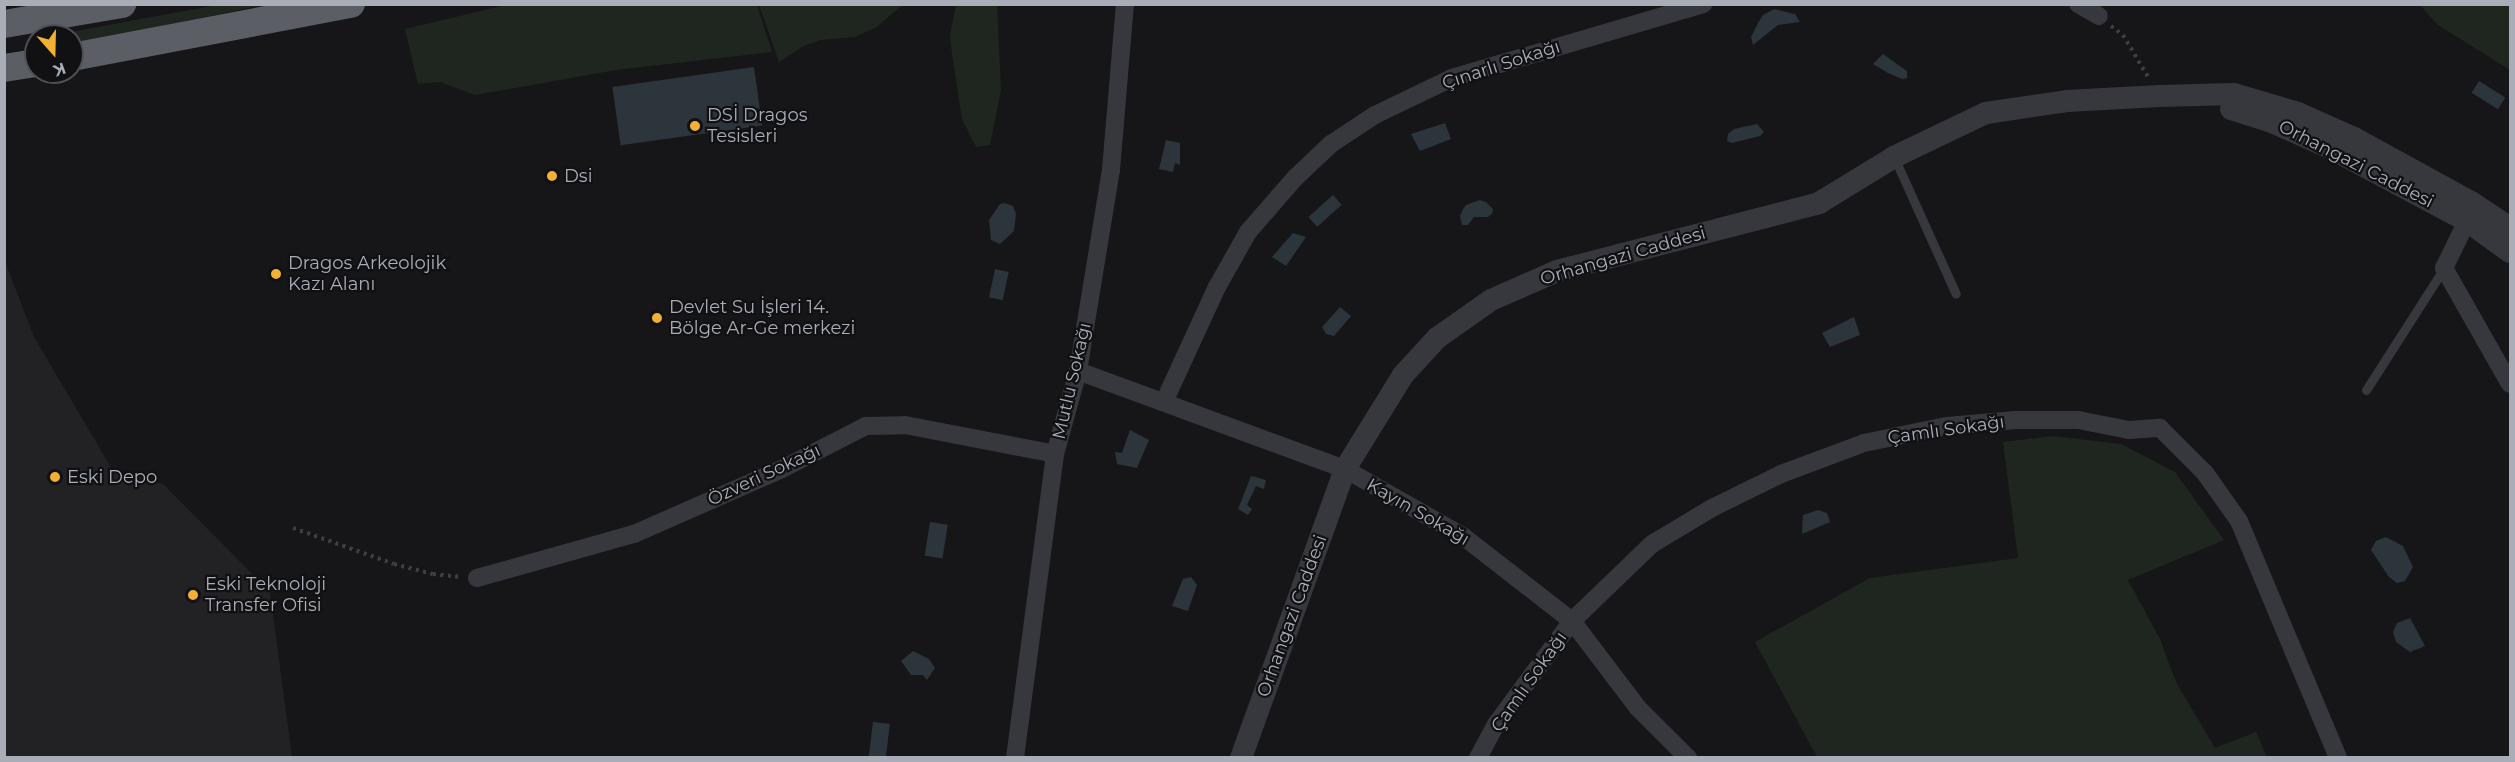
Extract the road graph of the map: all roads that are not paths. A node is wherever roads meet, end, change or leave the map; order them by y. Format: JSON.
{"nodes":[{"id":1,"x":123,"y":4,"type":"edge"},
{"id":2,"x":351,"y":4,"type":"edge"},
{"id":3,"x":1125,"y":4,"type":"edge"},
{"id":4,"x":1703,"y":4,"type":"edge"},
{"id":5,"x":2078,"y":4,"type":"edge"},
{"id":6,"x":2099,"y":16,"type":"road end"},
{"id":7,"x":4,"y":24,"type":"edge"},
{"id":8,"x":84,"y":55,"type":"edge"},
{"id":9,"x":24,"y":65,"type":"edge"},
{"id":10,"x":4,"y":68,"type":"edge"},
{"id":11,"x":2192,"y":96,"type":"junction"},
{"id":12,"x":1894,"y":157,"type":"junction"},
{"id":13,"x":2467,"y":221,"type":"junction"},
{"id":14,"x":2511,"y":228,"type":"edge"},
{"id":15,"x":2511,"y":252,"type":"edge"},
{"id":16,"x":2444,"y":268,"type":"junction"},
{"id":17,"x":1956,"y":294,"type":"dead end"},
{"id":18,"x":1078,"y":371,"type":"junction"},
{"id":19,"x":2511,"y":384,"type":"edge"},
{"id":20,"x":2366,"y":390,"type":"dead end"},
{"id":21,"x":1164,"y":402,"type":"junction"},
{"id":22,"x":1055,"y":454,"type":"junction"},
{"id":23,"x":1345,"y":470,"type":"junction"},
{"id":24,"x":477,"y":578,"type":"road end"},
{"id":25,"x":1572,"y":621,"type":"junction"},
{"id":26,"x":1015,"y":758,"type":"edge"},
{"id":27,"x":1241,"y":758,"type":"edge"},
{"id":28,"x":1478,"y":758,"type":"edge"},
{"id":29,"x":1688,"y":758,"type":"edge"},
{"id":30,"x":2338,"y":758,"type":"edge"}],
"edges":[{"from":1,"to":7,"type":"highway"},
{"from":2,"to":8,"type":"highway"},
{"from":3,"to":18,"type":"street","name":"Mutlu Sokağı"},
{"from":4,"to":21,"type":"street","name":"Çınarlı Sokağı"},
{"from":5,"to":6,"type":"street"},
{"from":9,"to":10,"type":"highway"},
{"from":11,"to":12,"type":"street","name":"Orhangazi Caddesi"},
{"from":11,"to":13,"type":"street","name":"Orhangazi Caddesi"},
{"from":11,"to":14,"type":"street","name":"Orhangazi Caddesi"},
{"from":12,"to":17,"type":"lane"},
{"from":12,"to":23,"type":"street","name":"Orhangazi Caddesi"},
{"from":13,"to":15,"type":"street","name":"Orhangazi Caddesi"},
{"from":13,"to":16,"type":"street"},
{"from":16,"to":19,"type":"street"},
{"from":16,"to":20,"type":"lane"},
{"from":18,"to":21,"type":"street","name":"Kayın Sokağı"},
{"from":18,"to":22,"type":"street","name":"Mutlu Sokağı"},
{"from":21,"to":23,"type":"street","name":"Kayın Sokağı"},
{"from":22,"to":24,"type":"street","name":"Özveri Sokağı"},
{"from":22,"to":26,"type":"street","name":"Mutlu Sokağı"},
{"from":23,"to":25,"type":"street","name":"Kayın Sokağı"},
{"from":23,"to":27,"type":"street","name":"Orhangazi Caddesi"},
{"from":25,"to":28,"type":"street","name":"Çamlı Sokağı"},
{"from":25,"to":29,"type":"street","name":"Kayın Sokağı"},
{"from":25,"to":30,"type":"street","name":"Çamlı Sokağı"}]}
